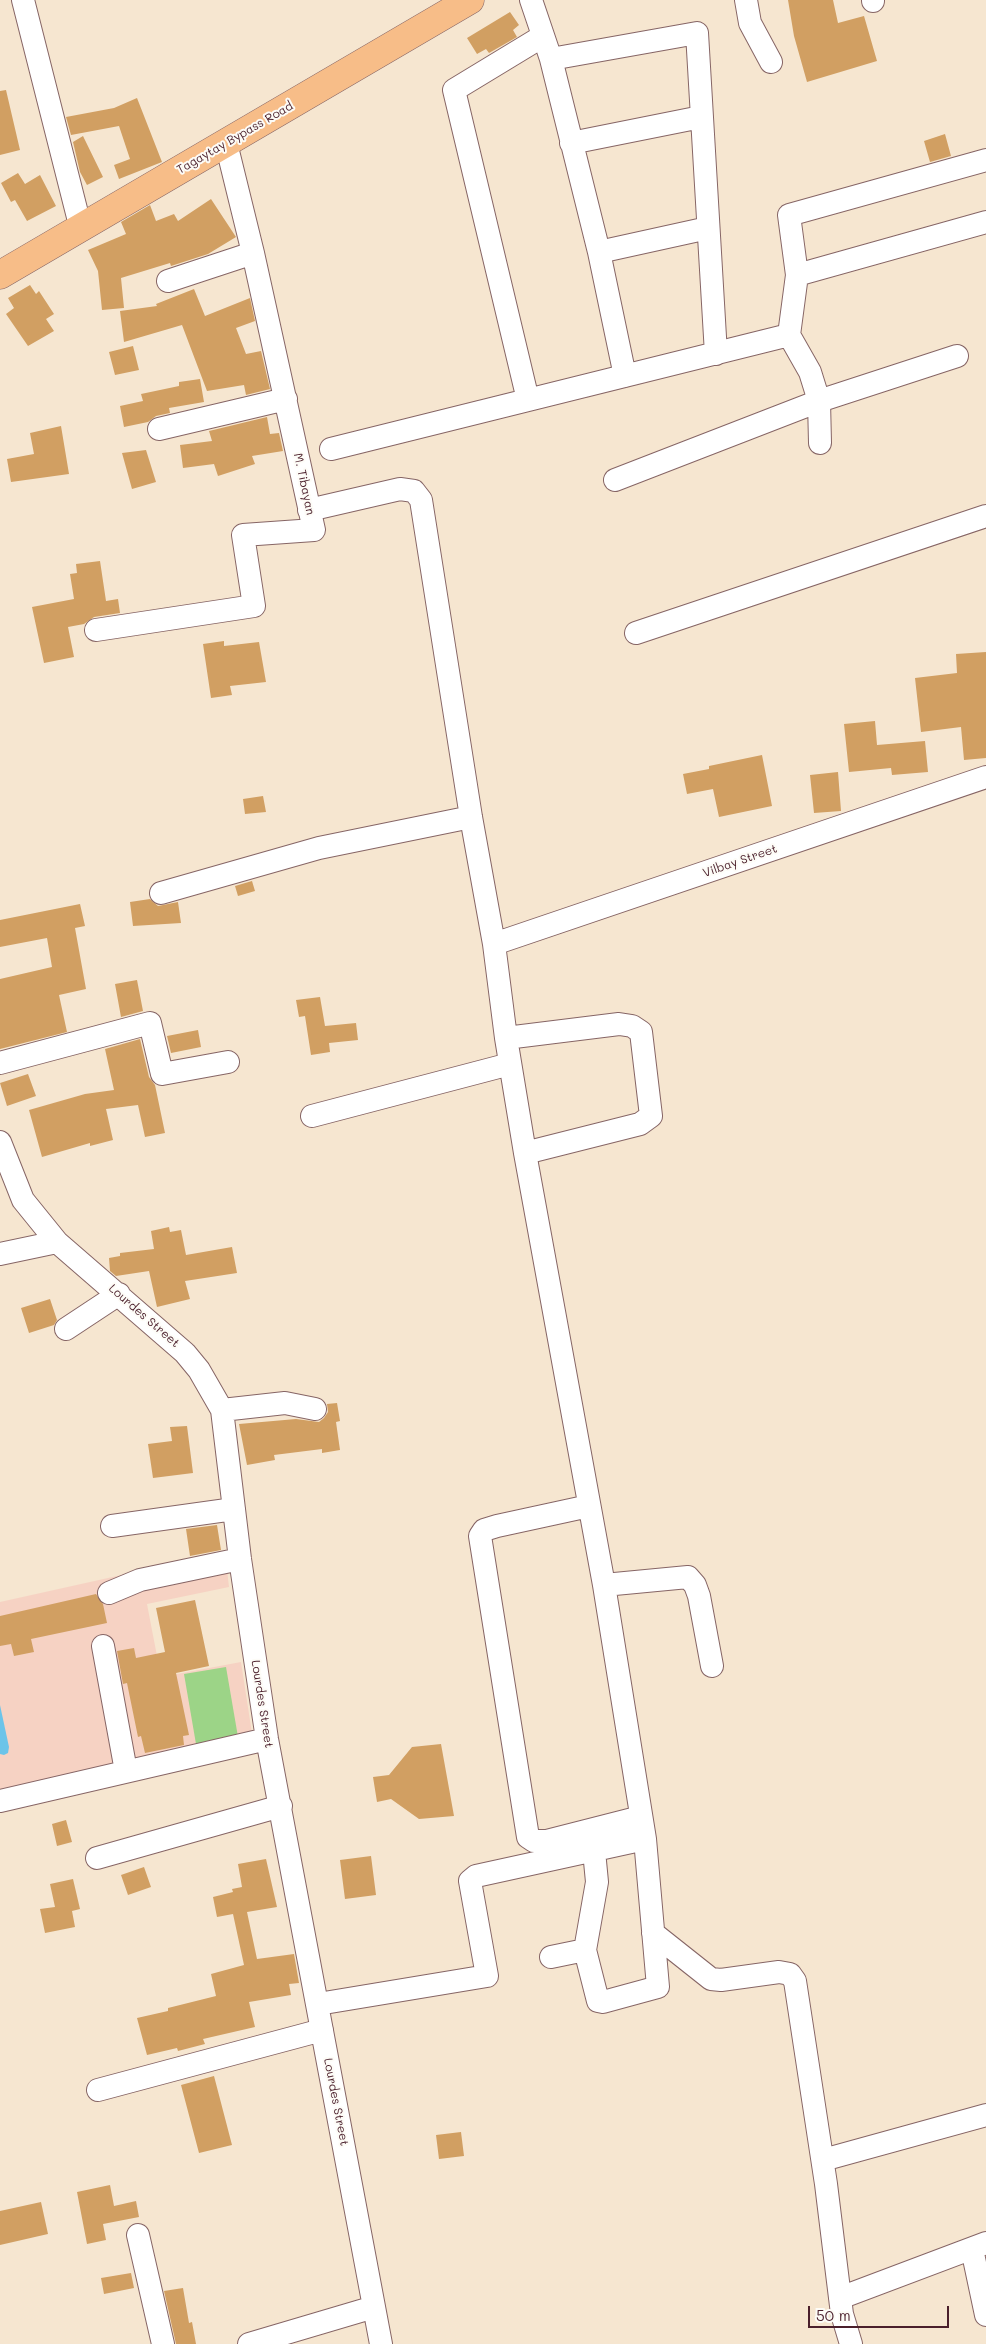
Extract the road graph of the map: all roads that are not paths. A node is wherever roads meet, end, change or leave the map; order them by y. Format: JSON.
{"nodes":[{"id":1,"x":23,"y":0,"type":"edge"},
{"id":2,"x":470,"y":0,"type":"edge"},
{"id":3,"x":531,"y":0,"type":"edge"},
{"id":4,"x":746,"y":0,"type":"edge"},
{"id":5,"x":443,"y":8,"type":"edge"},
{"id":6,"x":543,"y":36,"type":"junction"},
{"id":7,"x":551,"y":58,"type":"junction"},
{"id":8,"x":771,"y":62,"type":"dead end"},
{"id":9,"x":701,"y":117,"type":"junction"},
{"id":10,"x":226,"y":143,"type":"junction"},
{"id":11,"x":571,"y":143,"type":"junction"},
{"id":12,"x":986,"y":160,"type":"edge"},
{"id":13,"x":986,"y":222,"type":"edge"},
{"id":14,"x":708,"y":228,"type":"junction"},
{"id":15,"x":81,"y":229,"type":"junction"},
{"id":16,"x":599,"y":252,"type":"junction"},
{"id":17,"x":253,"y":253,"type":"junction"},
{"id":18,"x":0,"y":275,"type":"edge"},
{"id":19,"x":797,"y":276,"type":"junction"},
{"id":20,"x":168,"y":281,"type":"dead end"},
{"id":21,"x":789,"y":334,"type":"junction"},
{"id":22,"x":716,"y":354,"type":"junction"},
{"id":23,"x":957,"y":356,"type":"dead end"},
{"id":24,"x":625,"y":376,"type":"junction"},
{"id":25,"x":286,"y":399,"type":"junction"},
{"id":26,"x":528,"y":400,"type":"junction"},
{"id":27,"x":819,"y":401,"type":"junction"},
{"id":28,"x":159,"y":429,"type":"dead end"},
{"id":29,"x":820,"y":443,"type":"dead end"},
{"id":30,"x":331,"y":449,"type":"dead end"},
{"id":31,"x":615,"y":480,"type":"dead end"},
{"id":32,"x":310,"y":510,"type":"junction"},
{"id":33,"x":986,"y":516,"type":"edge"},
{"id":34,"x":96,"y":630,"type":"dead end"},
{"id":35,"x":636,"y":633,"type":"dead end"},
{"id":36,"x":986,"y":778,"type":"edge"},
{"id":37,"x":471,"y":817,"type":"junction"},
{"id":38,"x":161,"y":893,"type":"dead end"},
{"id":39,"x":494,"y":944,"type":"junction"},
{"id":40,"x":506,"y":1038,"type":"junction"},
{"id":41,"x":228,"y":1062,"type":"dead end"},
{"id":42,"x":0,"y":1063,"type":"edge"},
{"id":43,"x":510,"y":1064,"type":"junction"},
{"id":44,"x":312,"y":1116,"type":"dead end"},
{"id":45,"x":525,"y":1153,"type":"junction"},
{"id":46,"x":2,"y":1154,"type":"edge"},
{"id":47,"x":57,"y":1242,"type":"junction"},
{"id":48,"x":0,"y":1254,"type":"edge"},
{"id":49,"x":119,"y":1294,"type":"junction"},
{"id":50,"x":66,"y":1329,"type":"dead end"},
{"id":51,"x":315,"y":1409,"type":"dead end"},
{"id":52,"x":222,"y":1410,"type":"junction"},
{"id":53,"x":589,"y":1506,"type":"junction"},
{"id":54,"x":234,"y":1508,"type":"junction"},
{"id":55,"x":112,"y":1526,"type":"dead end"},
{"id":56,"x":240,"y":1559,"type":"junction"},
{"id":57,"x":604,"y":1585,"type":"junction"},
{"id":58,"x":109,"y":1593,"type":"dead end"},
{"id":59,"x":103,"y":1646,"type":"dead end"},
{"id":60,"x":712,"y":1666,"type":"dead end"},
{"id":61,"x":267,"y":1739,"type":"junction"},
{"id":62,"x":126,"y":1771,"type":"junction"},
{"id":63,"x":0,"y":1801,"type":"edge"},
{"id":64,"x":281,"y":1806,"type":"junction"},
{"id":65,"x":643,"y":1828,"type":"junction"},
{"id":66,"x":594,"y":1851,"type":"junction"},
{"id":67,"x":97,"y":1858,"type":"dead end"},
{"id":68,"x":653,"y":1933,"type":"junction"},
{"id":69,"x":585,"y":1950,"type":"junction"},
{"id":70,"x":551,"y":1957,"type":"dead end"},
{"id":71,"x":318,"y":2004,"type":"junction"},
{"id":72,"x":322,"y":2030,"type":"junction"},
{"id":73,"x":98,"y":2090,"type":"dead end"},
{"id":74,"x":986,"y":2115,"type":"edge"},
{"id":75,"x":822,"y":2160,"type":"junction"},
{"id":76,"x":138,"y":2235,"type":"dead end"},
{"id":77,"x":979,"y":2246,"type":"edge"},
{"id":78,"x":840,"y":2298,"type":"junction"},
{"id":79,"x":374,"y":2307,"type":"junction"},
{"id":80,"x":986,"y":2315,"type":"edge"},
{"id":81,"x":163,"y":2344,"type":"edge"},
{"id":82,"x":248,"y":2344,"type":"edge"},
{"id":83,"x":381,"y":2344,"type":"edge"},
{"id":84,"x":851,"y":2344,"type":"edge"}],
"edges":[{"from":1,"to":15,"type":"street"},
{"from":2,"to":5,"type":"main road","name":"Tagaytay Bypass Road"},
{"from":3,"to":6,"type":"street"},
{"from":4,"to":8,"type":"street"},
{"from":5,"to":10,"type":"main road","name":"Tagaytay Bypass Road"},
{"from":6,"to":7,"type":"street"},
{"from":6,"to":26,"type":"street"},
{"from":7,"to":9,"type":"street"},
{"from":7,"to":11,"type":"street"},
{"from":9,"to":11,"type":"street"},
{"from":9,"to":14,"type":"street"},
{"from":10,"to":15,"type":"main road","name":"Tagaytay Bypass Road"},
{"from":10,"to":17,"type":"street","name":"M. Tibayan"},
{"from":11,"to":16,"type":"street"},
{"from":12,"to":19,"type":"street"},
{"from":13,"to":19,"type":"street"},
{"from":14,"to":16,"type":"street"},
{"from":14,"to":22,"type":"street"},
{"from":15,"to":18,"type":"main road","name":"Tagaytay Bypass Road"},
{"from":16,"to":24,"type":"street"},
{"from":17,"to":20,"type":"street"},
{"from":17,"to":25,"type":"street","name":"M. Tibayan"},
{"from":19,"to":21,"type":"street"},
{"from":21,"to":22,"type":"street"},
{"from":21,"to":27,"type":"street"},
{"from":22,"to":24,"type":"street"},
{"from":23,"to":27,"type":"street"},
{"from":24,"to":26,"type":"street"},
{"from":25,"to":28,"type":"street"},
{"from":25,"to":32,"type":"street","name":"M. Tibayan"},
{"from":26,"to":30,"type":"street"},
{"from":27,"to":29,"type":"street"},
{"from":27,"to":31,"type":"street"},
{"from":32,"to":34,"type":"street","name":"M. Tibayan"},
{"from":32,"to":37,"type":"street"},
{"from":33,"to":35,"type":"street"},
{"from":36,"to":39,"type":"street","name":"Vilbay Street"},
{"from":37,"to":38,"type":"street"},
{"from":37,"to":39,"type":"street"},
{"from":39,"to":40,"type":"street"},
{"from":40,"to":43,"type":"street"},
{"from":40,"to":45,"type":"street"},
{"from":41,"to":42,"type":"street"},
{"from":43,"to":44,"type":"street"},
{"from":43,"to":45,"type":"street"},
{"from":45,"to":53,"type":"street"},
{"from":46,"to":47,"type":"street","name":"Lourdes Street"},
{"from":47,"to":48,"type":"street"},
{"from":47,"to":49,"type":"street","name":"Lourdes Street"},
{"from":49,"to":50,"type":"street"},
{"from":49,"to":52,"type":"street","name":"Lourdes Street"},
{"from":51,"to":52,"type":"street"},
{"from":52,"to":54,"type":"street","name":"Lourdes Street"},
{"from":53,"to":57,"type":"street"},
{"from":53,"to":65,"type":"street"},
{"from":54,"to":55,"type":"street"},
{"from":54,"to":56,"type":"street","name":"Lourdes Street"},
{"from":56,"to":58,"type":"street"},
{"from":56,"to":61,"type":"street","name":"Lourdes Street"},
{"from":57,"to":60,"type":"street"},
{"from":57,"to":65,"type":"street"},
{"from":59,"to":62,"type":"street"},
{"from":61,"to":62,"type":"street"},
{"from":61,"to":64,"type":"street","name":"Lourdes Street"},
{"from":62,"to":63,"type":"street"},
{"from":64,"to":67,"type":"street"},
{"from":64,"to":71,"type":"street","name":"Lourdes Street"},
{"from":65,"to":66,"type":"street"},
{"from":65,"to":68,"type":"street"},
{"from":66,"to":69,"type":"street"},
{"from":66,"to":71,"type":"street"},
{"from":68,"to":69,"type":"street"},
{"from":68,"to":75,"type":"street"},
{"from":69,"to":70,"type":"street"},
{"from":71,"to":72,"type":"street","name":"Lourdes Street"},
{"from":72,"to":73,"type":"street"},
{"from":72,"to":79,"type":"street","name":"Lourdes Street"},
{"from":74,"to":75,"type":"street"},
{"from":75,"to":78,"type":"street"},
{"from":76,"to":81,"type":"street"},
{"from":77,"to":78,"type":"street"},
{"from":77,"to":80,"type":"street"},
{"from":78,"to":84,"type":"street"},
{"from":79,"to":82,"type":"street"},
{"from":79,"to":83,"type":"street","name":"Lourdes Street"}]}
